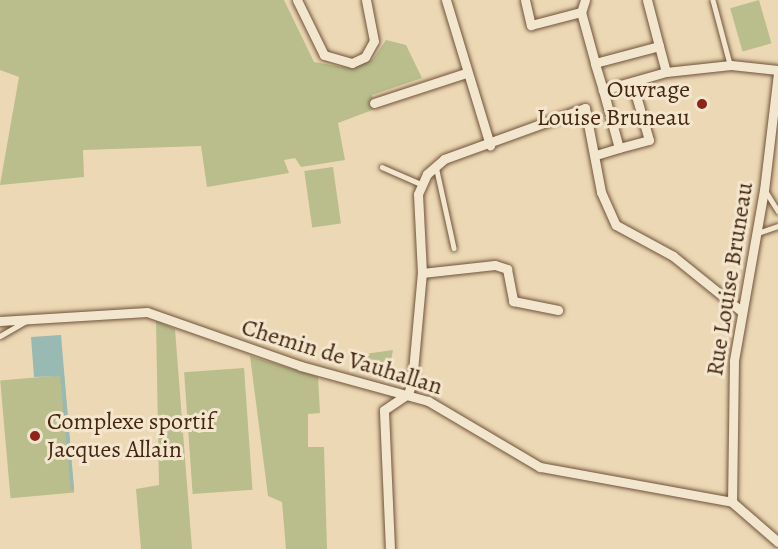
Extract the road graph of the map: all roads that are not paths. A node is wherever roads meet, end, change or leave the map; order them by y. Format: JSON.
{"nodes":[{"id":1,"x":297,"y":0,"type":"edge"},
{"id":2,"x":366,"y":0,"type":"edge"},
{"id":3,"x":446,"y":0,"type":"edge"},
{"id":4,"x":525,"y":0,"type":"edge"},
{"id":5,"x":585,"y":0,"type":"edge"},
{"id":6,"x":647,"y":0,"type":"edge"},
{"id":7,"x":713,"y":0,"type":"edge"},
{"id":8,"x":581,"y":12,"type":"junction"},
{"id":9,"x":659,"y":46,"type":"junction"},
{"id":10,"x":595,"y":63,"type":"junction"},
{"id":11,"x":731,"y":65,"type":"junction"},
{"id":12,"x":778,"y":71,"type":"edge"},
{"id":13,"x":666,"y":72,"type":"junction"},
{"id":14,"x":466,"y":73,"type":"junction"},
{"id":15,"x":632,"y":82,"type":"junction"},
{"id":16,"x":603,"y":90,"type":"junction"},
{"id":17,"x":374,"y":103,"type":"dead end"},
{"id":18,"x":775,"y":116,"type":"edge"},
{"id":19,"x":490,"y":145,"type":"junction"},
{"id":20,"x":619,"y":148,"type":"junction"},
{"id":21,"x":596,"y":155,"type":"junction"},
{"id":22,"x":436,"y":166,"type":"junction"},
{"id":23,"x":382,"y":167,"type":"dead end"},
{"id":24,"x":421,"y":184,"type":"junction"},
{"id":25,"x":764,"y":190,"type":"junction"},
{"id":26,"x":778,"y":211,"type":"edge"},
{"id":27,"x":778,"y":226,"type":"edge"},
{"id":28,"x":758,"y":233,"type":"junction"},
{"id":29,"x":454,"y":248,"type":"dead end"},
{"id":30,"x":422,"y":273,"type":"junction"},
{"id":31,"x":558,"y":310,"type":"dead end"},
{"id":32,"x":740,"y":310,"type":"junction"},
{"id":33,"x":29,"y":317,"type":"junction"},
{"id":34,"x":0,"y":321,"type":"edge"},
{"id":35,"x":0,"y":336,"type":"edge"},
{"id":36,"x":408,"y":394,"type":"junction"},
{"id":37,"x":732,"y":502,"type":"junction"},
{"id":38,"x":778,"y":542,"type":"edge"},
{"id":39,"x":390,"y":549,"type":"edge"}],
"edges":[{"from":1,"to":2,"type":"street"},
{"from":3,"to":14,"type":"street"},
{"from":4,"to":8,"type":"street"},
{"from":5,"to":8,"type":"street"},
{"from":6,"to":9,"type":"street"},
{"from":7,"to":11,"type":"lane"},
{"from":8,"to":10,"type":"street"},
{"from":9,"to":10,"type":"street"},
{"from":9,"to":13,"type":"street"},
{"from":10,"to":16,"type":"street"},
{"from":11,"to":12,"type":"street"},
{"from":11,"to":13,"type":"street"},
{"from":12,"to":18,"type":"street","name":"Rue Louise Bruneau"},
{"from":13,"to":15,"type":"street"},
{"from":14,"to":17,"type":"street"},
{"from":14,"to":19,"type":"street"},
{"from":15,"to":16,"type":"street"},
{"from":15,"to":20,"type":"street"},
{"from":16,"to":20,"type":"street"},
{"from":18,"to":25,"type":"street","name":"Rue Louise Bruneau"},
{"from":19,"to":21,"type":"street"},
{"from":19,"to":22,"type":"street"},
{"from":20,"to":21,"type":"street"},
{"from":21,"to":32,"type":"street"},
{"from":22,"to":24,"type":"street"},
{"from":22,"to":29,"type":"lane"},
{"from":23,"to":24,"type":"lane"},
{"from":24,"to":30,"type":"street"},
{"from":25,"to":26,"type":"lane"},
{"from":25,"to":28,"type":"street","name":"Rue Louise Bruneau"},
{"from":27,"to":28,"type":"lane"},
{"from":28,"to":32,"type":"street","name":"Rue Louise Bruneau"},
{"from":30,"to":31,"type":"street"},
{"from":30,"to":36,"type":"street"},
{"from":32,"to":37,"type":"street","name":"Rue Louise Bruneau"},
{"from":33,"to":34,"type":"street","name":"Chemin de Vauhallan"},
{"from":33,"to":35,"type":"lane"},
{"from":33,"to":36,"type":"street","name":"Chemin de Vauhallan"},
{"from":36,"to":37,"type":"street","name":"Chemin de Vauhallan"},
{"from":36,"to":39,"type":"street"},
{"from":37,"to":38,"type":"street"}]}
